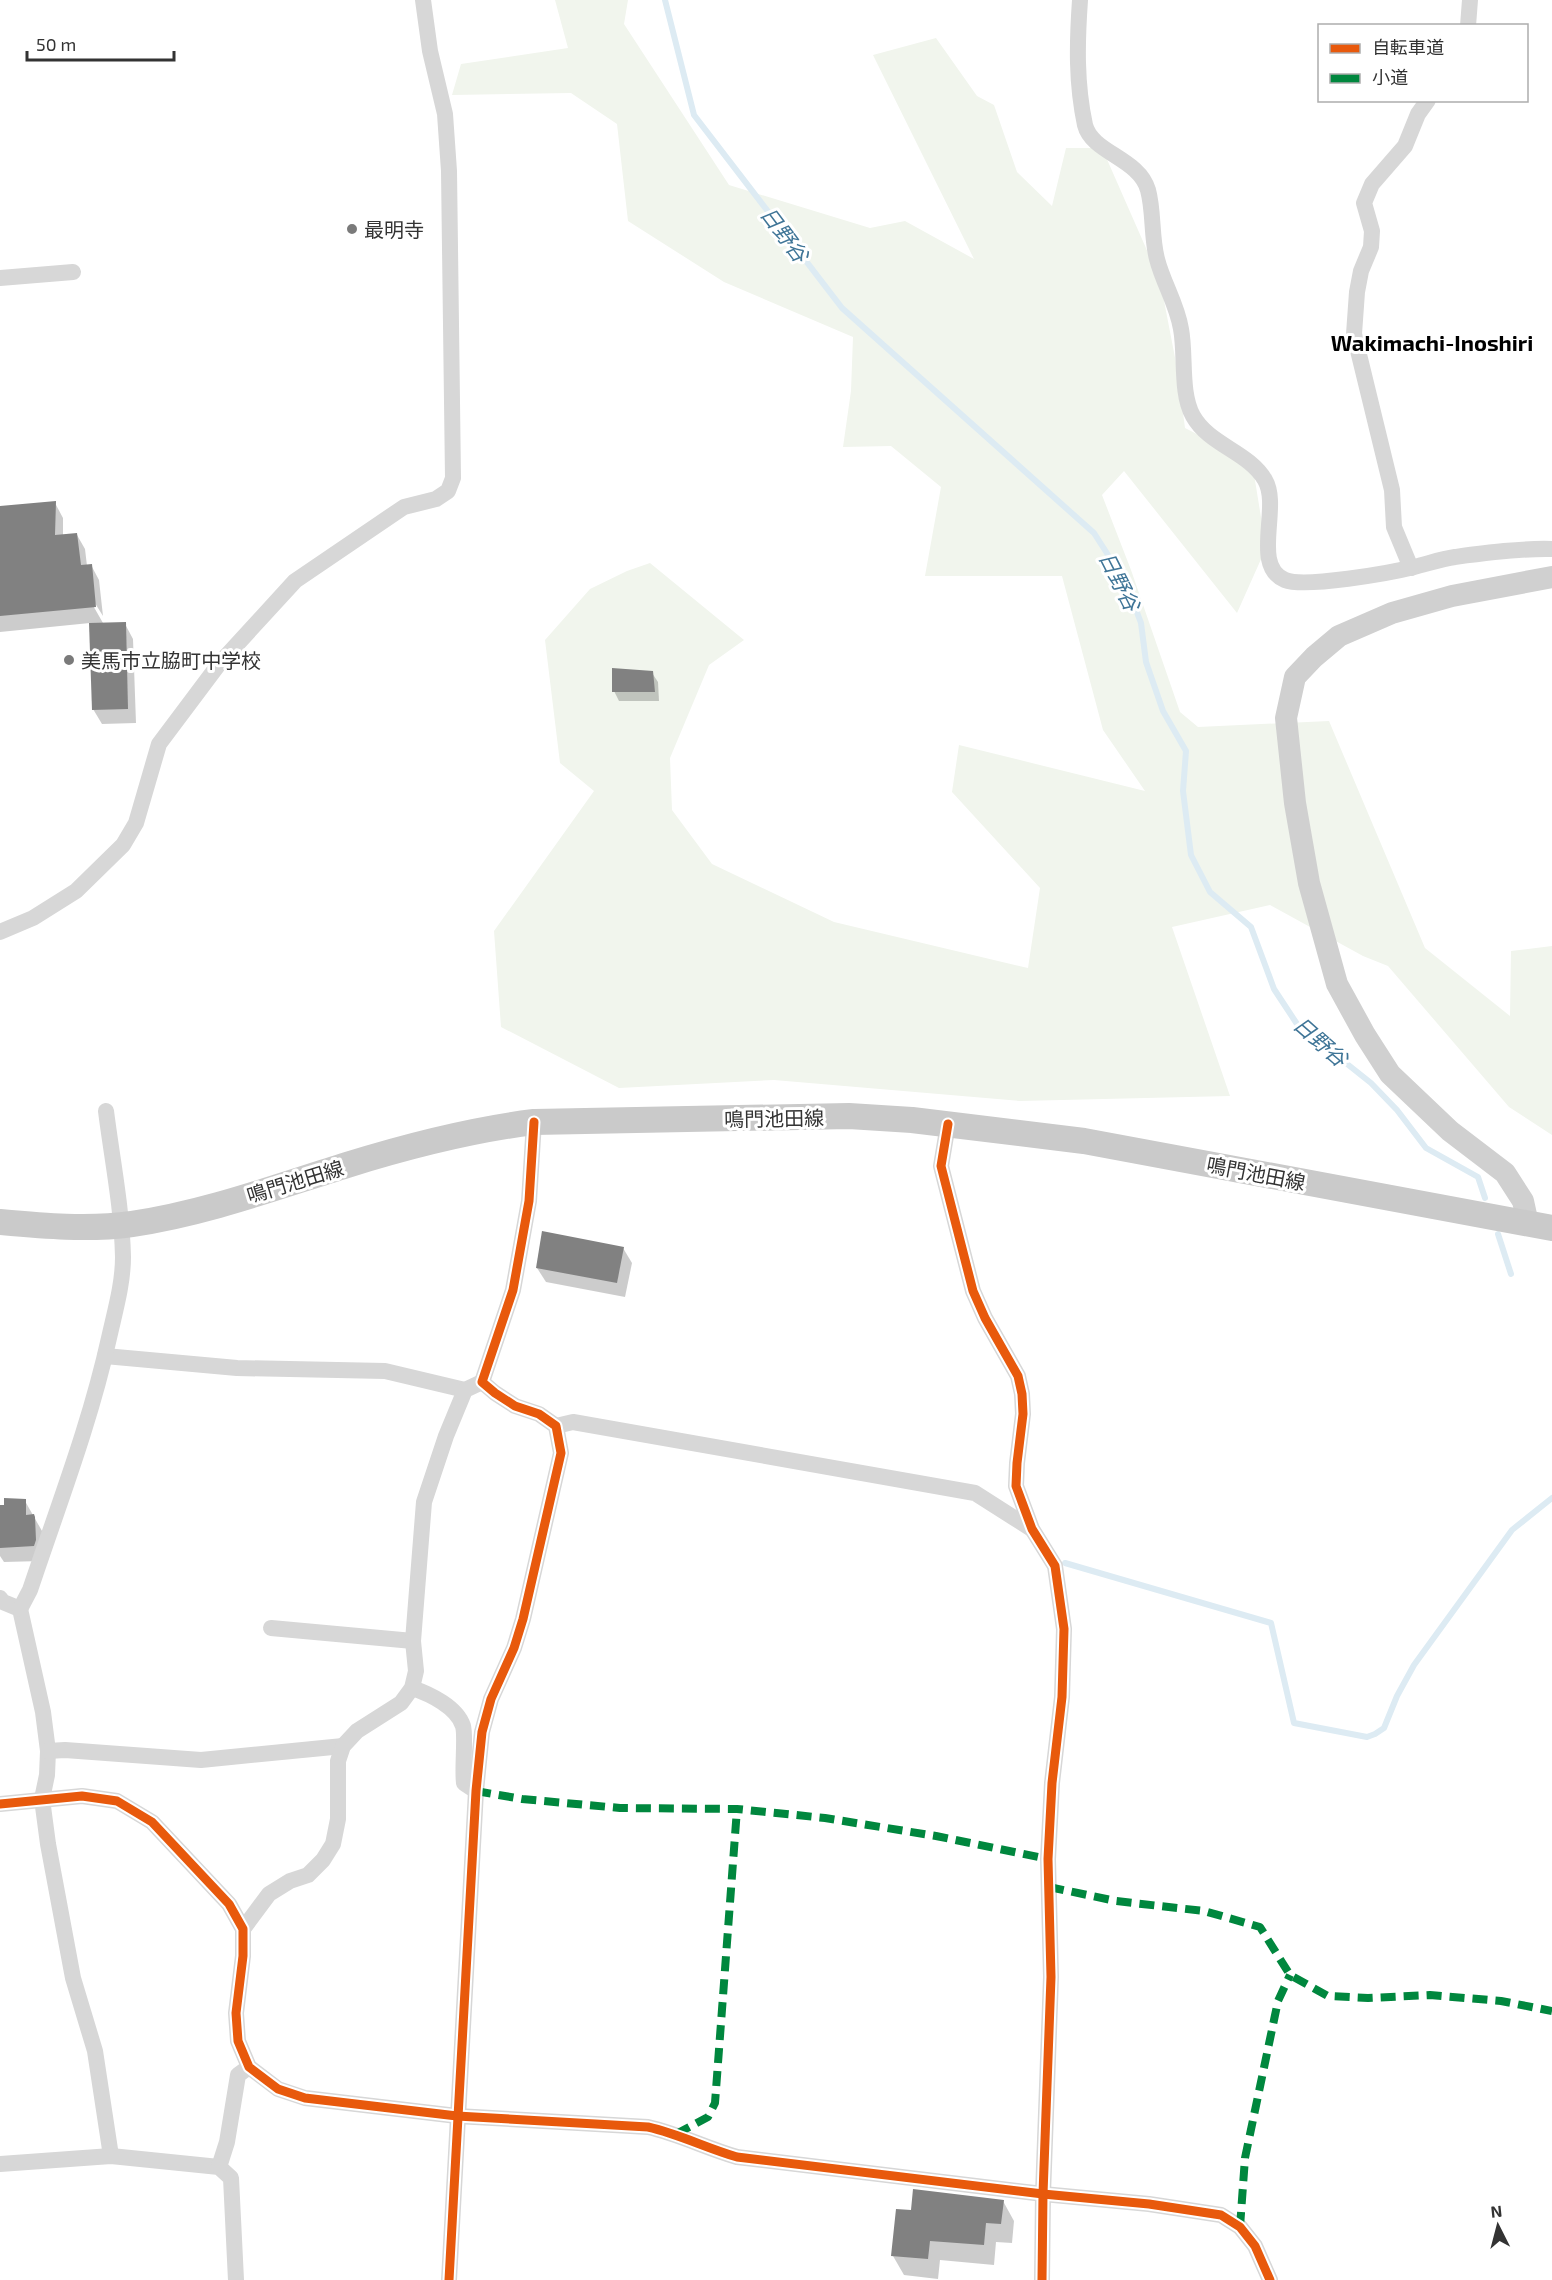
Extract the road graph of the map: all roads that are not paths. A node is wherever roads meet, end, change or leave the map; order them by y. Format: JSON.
{"nodes":[{"id":1,"x":423,"y":0,"type":"edge"},
{"id":2,"x":1080,"y":0,"type":"edge"},
{"id":3,"x":1470,"y":0,"type":"edge"},
{"id":4,"x":1468,"y":24,"type":"edge"},
{"id":5,"x":1427,"y":102,"type":"edge"},
{"id":6,"x":73,"y":272,"type":"dead end"},
{"id":7,"x":0,"y":278,"type":"edge"},
{"id":8,"x":1552,"y":549,"type":"edge"},
{"id":9,"x":1411,"y":568,"type":"junction"},
{"id":10,"x":1552,"y":577,"type":"edge"},
{"id":11,"x":0,"y":932,"type":"edge"},
{"id":12,"x":106,"y":1111,"type":"dead end"},
{"id":13,"x":534,"y":1122,"type":"junction"},
{"id":14,"x":948,"y":1124,"type":"junction"},
{"id":15,"x":0,"y":1222,"type":"edge"},
{"id":16,"x":121,"y":1225,"type":"junction"},
{"id":17,"x":1540,"y":1226,"type":"edge"},
{"id":18,"x":105,"y":1356,"type":"junction"},
{"id":19,"x":482,"y":1382,"type":"junction"},
{"id":20,"x":465,"y":1390,"type":"junction"},
{"id":21,"x":556,"y":1426,"type":"junction"},
{"id":22,"x":1032,"y":1529,"type":"junction"},
{"id":23,"x":0,"y":1598,"type":"edge"},
{"id":24,"x":20,"y":1609,"type":"junction"},
{"id":25,"x":271,"y":1628,"type":"dead end"},
{"id":26,"x":413,"y":1641,"type":"junction"},
{"id":27,"x":412,"y":1688,"type":"junction"},
{"id":28,"x":343,"y":1746,"type":"junction"},
{"id":29,"x":48,"y":1751,"type":"junction"},
{"id":30,"x":476,"y":1791,"type":"junction"},
{"id":31,"x":42,"y":1800,"type":"junction"},
{"id":32,"x":0,"y":1804,"type":"edge"},
{"id":33,"x":243,"y":1929,"type":"junction"},
{"id":34,"x":249,"y":2067,"type":"junction"},
{"id":35,"x":457,"y":2116,"type":"junction"},
{"id":36,"x":111,"y":2156,"type":"junction"},
{"id":37,"x":0,"y":2164,"type":"edge"},
{"id":38,"x":219,"y":2167,"type":"junction"},
{"id":39,"x":1043,"y":2194,"type":"junction"},
{"id":40,"x":236,"y":2280,"type":"edge"},
{"id":41,"x":449,"y":2280,"type":"edge"},
{"id":42,"x":1042,"y":2280,"type":"edge"},
{"id":43,"x":1270,"y":2280,"type":"edge"}],
"edges":[{"from":1,"to":11,"type":"street"},
{"from":2,"to":9,"type":"street"},
{"from":3,"to":4,"type":"street"},
{"from":5,"to":9,"type":"street"},
{"from":6,"to":7,"type":"street"},
{"from":8,"to":9,"type":"street"},
{"from":10,"to":17,"type":"street"},
{"from":12,"to":16,"type":"street"},
{"from":13,"to":14,"type":"main road","name":"鳴門池田線"},
{"from":13,"to":16,"type":"main road","name":"鳴門池田線"},
{"from":13,"to":19,"type":"street"},
{"from":14,"to":17,"type":"main road","name":"鳴門池田線"},
{"from":14,"to":22,"type":"street"},
{"from":15,"to":16,"type":"main road","name":"鳴門池田線"},
{"from":16,"to":18,"type":"street"},
{"from":18,"to":20,"type":"street"},
{"from":18,"to":24,"type":"street"},
{"from":19,"to":20,"type":"street"},
{"from":19,"to":21,"type":"street"},
{"from":20,"to":26,"type":"street"},
{"from":21,"to":22,"type":"street"},
{"from":21,"to":30,"type":"street"},
{"from":22,"to":39,"type":"street"},
{"from":23,"to":24,"type":"street"},
{"from":24,"to":29,"type":"street"},
{"from":25,"to":26,"type":"street"},
{"from":26,"to":27,"type":"street"},
{"from":27,"to":28,"type":"street"},
{"from":27,"to":30,"type":"street"},
{"from":28,"to":29,"type":"street"},
{"from":28,"to":33,"type":"street"},
{"from":29,"to":31,"type":"street"},
{"from":30,"to":35,"type":"street"},
{"from":31,"to":32,"type":"street"},
{"from":31,"to":33,"type":"street"},
{"from":31,"to":36,"type":"street"},
{"from":33,"to":34,"type":"street"},
{"from":34,"to":35,"type":"street"},
{"from":34,"to":38,"type":"street"},
{"from":35,"to":39,"type":"street"},
{"from":35,"to":41,"type":"street"},
{"from":36,"to":37,"type":"street"},
{"from":36,"to":38,"type":"street"},
{"from":38,"to":40,"type":"street"},
{"from":39,"to":42,"type":"street"},
{"from":39,"to":43,"type":"street"}]}
